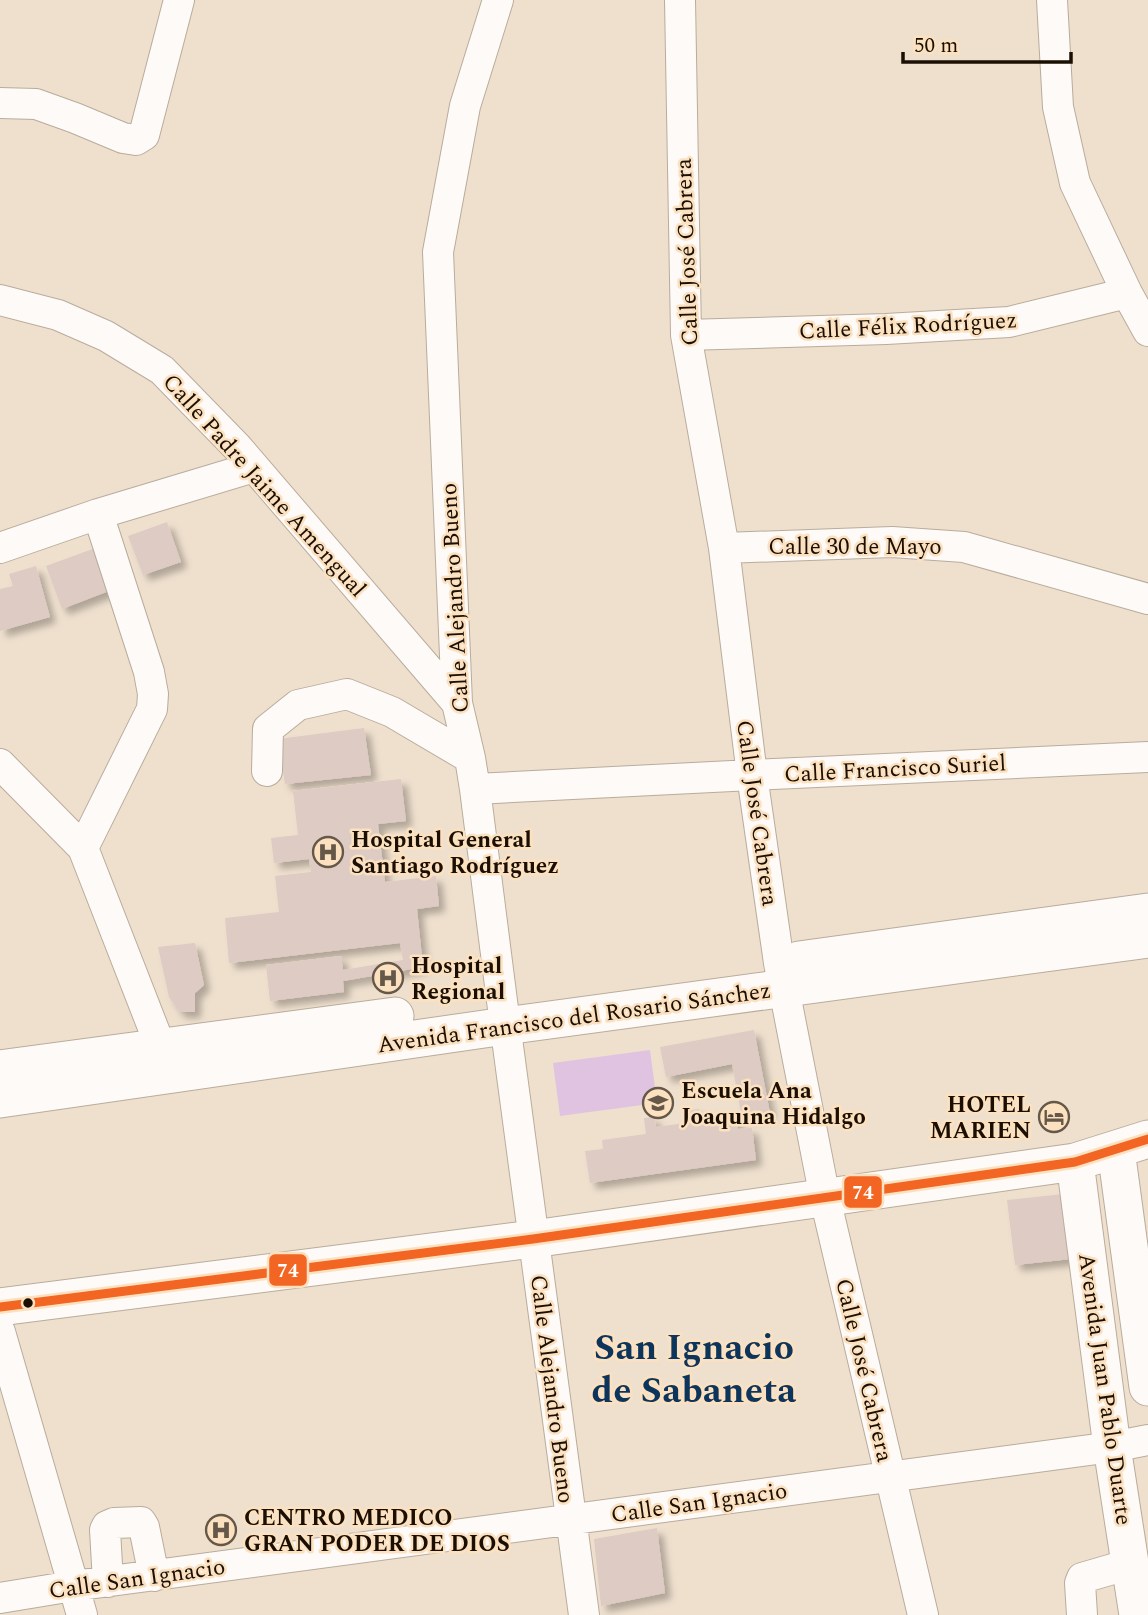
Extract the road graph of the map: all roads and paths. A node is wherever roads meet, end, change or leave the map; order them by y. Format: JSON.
{"nodes":[{"id":1,"x":179,"y":0,"type":"edge"},
{"id":2,"x":498,"y":0,"type":"edge"},
{"id":3,"x":680,"y":0,"type":"edge"},
{"id":4,"x":1052,"y":0,"type":"edge"},
{"id":5,"x":0,"y":103,"type":"edge"},
{"id":6,"x":1127,"y":293,"type":"junction"},
{"id":7,"x":0,"y":300,"type":"edge"},
{"id":8,"x":1148,"y":331,"type":"edge"},
{"id":9,"x":685,"y":335,"type":"junction"},
{"id":10,"x":254,"y":467,"type":"junction"},
{"id":11,"x":98,"y":514,"type":"junction"},
{"id":12,"x":0,"y":548,"type":"edge"},
{"id":13,"x":724,"y":548,"type":"junction"},
{"id":14,"x":1148,"y":599,"type":"edge"},
{"id":15,"x":457,"y":703,"type":"junction"},
{"id":16,"x":1148,"y":757,"type":"edge"},
{"id":17,"x":470,"y":758,"type":"junction"},
{"id":18,"x":0,"y":764,"type":"edge"},
{"id":19,"x":267,"y":771,"type":"dead end"},
{"id":20,"x":752,"y":775,"type":"junction"},
{"id":21,"x":475,"y":789,"type":"junction"},
{"id":22,"x":83,"y":849,"type":"junction"},
{"id":23,"x":1148,"y":912,"type":"edge"},
{"id":24,"x":1148,"y":939,"type":"edge"},
{"id":25,"x":782,"y":975,"type":"junction"},
{"id":26,"x":503,"y":1014,"type":"junction"},
{"id":27,"x":161,"y":1048,"type":"junction"},
{"id":28,"x":0,"y":1069,"type":"edge"},
{"id":29,"x":0,"y":1099,"type":"edge"},
{"id":30,"x":1132,"y":1144,"type":"edge"},
{"id":31,"x":1075,"y":1162,"type":"junction"},
{"id":32,"x":825,"y":1198,"type":"junction"},
{"id":33,"x":533,"y":1239,"type":"junction"},
{"id":34,"x":1139,"y":1244,"type":"edge"},
{"id":35,"x":0,"y":1307,"type":"edge"},
{"id":36,"x":0,"y":1332,"type":"edge"},
{"id":37,"x":1148,"y":1387,"type":"edge"},
{"id":38,"x":1148,"y":1440,"type":"edge"},
{"id":39,"x":1112,"y":1447,"type":"junction"},
{"id":40,"x":890,"y":1476,"type":"junction"},
{"id":41,"x":570,"y":1520,"type":"junction"},
{"id":42,"x":1130,"y":1564,"type":"junction"},
{"id":43,"x":155,"y":1576,"type":"junction"},
{"id":44,"x":108,"y":1582,"type":"junction"},
{"id":45,"x":73,"y":1586,"type":"junction"},
{"id":46,"x":0,"y":1598,"type":"edge"},
{"id":47,"x":82,"y":1615,"type":"edge"},
{"id":48,"x":584,"y":1615,"type":"edge"},
{"id":49,"x":923,"y":1615,"type":"edge"},
{"id":50,"x":1082,"y":1615,"type":"edge"},
{"id":51,"x":1138,"y":1615,"type":"edge"}],
"edges":[{"from":1,"to":5,"type":"street"},
{"from":2,"to":15,"type":"street","name":"Calle Alejandro Bueno"},
{"from":3,"to":9,"type":"street","name":"Calle José Cabrera"},
{"from":4,"to":6,"type":"street"},
{"from":6,"to":8,"type":"street"},
{"from":6,"to":9,"type":"street","name":"Calle Félix Rodríguez"},
{"from":7,"to":10,"type":"street","name":"Calle Padre Jaime Amengual"},
{"from":9,"to":13,"type":"street","name":"Calle José Cabrera"},
{"from":10,"to":11,"type":"street"},
{"from":10,"to":15,"type":"street","name":"Calle Padre Jaime Amengual"},
{"from":11,"to":12,"type":"street"},
{"from":11,"to":22,"type":"street"},
{"from":13,"to":14,"type":"street","name":"Calle 30 de Mayo"},
{"from":13,"to":20,"type":"street","name":"Calle José Cabrera"},
{"from":15,"to":17,"type":"street","name":"Calle Alejandro Bueno"},
{"from":16,"to":20,"type":"street","name":"Calle Francisco Suriel"},
{"from":17,"to":19,"type":"street"},
{"from":17,"to":21,"type":"street","name":"Calle Alejandro Bueno"},
{"from":18,"to":22,"type":"street"},
{"from":20,"to":21,"type":"street","name":"Calle Francisco Suriel"},
{"from":20,"to":25,"type":"street","name":"Calle José Cabrera"},
{"from":21,"to":26,"type":"street","name":"Calle Alejandro Bueno"},
{"from":22,"to":27,"type":"street"},
{"from":23,"to":25,"type":"main road","name":"Avenida Francisco del Rosario Sánchez"},
{"from":24,"to":25,"type":"main road","name":"Avenida Francisco del Rosario Sánchez"},
{"from":25,"to":26,"type":"main road","name":"Avenida Francisco del Rosario Sánchez"},
{"from":25,"to":32,"type":"street","name":"Calle José Cabrera"},
{"from":26,"to":27,"type":"main road","name":"Avenida Francisco del Rosario Sánchez"},
{"from":26,"to":29,"type":"main road","name":"Avenida Francisco del Rosario Sánchez"},
{"from":26,"to":33,"type":"street","name":"Calle Alejandro Bueno"},
{"from":27,"to":28,"type":"main road","name":"Avenida Francisco del Rosario Sánchez"},
{"from":30,"to":31,"type":"main road"},
{"from":30,"to":34,"type":"main road","name":"Avenida Juan Pablo Duarte"},
{"from":31,"to":32,"type":"main road"},
{"from":31,"to":39,"type":"main road","name":"Avenida Juan Pablo Duarte"},
{"from":32,"to":33,"type":"main road"},
{"from":32,"to":40,"type":"street","name":"Calle José Cabrera"},
{"from":33,"to":35,"type":"main road"},
{"from":33,"to":41,"type":"street","name":"Calle Alejandro Bueno"},
{"from":34,"to":37,"type":"main road","name":"Avenida Juan Pablo Duarte"},
{"from":36,"to":45,"type":"street"},
{"from":38,"to":39,"type":"street","name":"Calle San Ignacio"},
{"from":39,"to":40,"type":"street","name":"Calle San Ignacio"},
{"from":39,"to":42,"type":"main road","name":"Avenida Juan Pablo Duarte"},
{"from":40,"to":41,"type":"street","name":"Calle San Ignacio"},
{"from":40,"to":49,"type":"street","name":"Calle José Cabrera"},
{"from":41,"to":43,"type":"street","name":"Calle San Ignacio"},
{"from":41,"to":48,"type":"street","name":"Calle Alejandro Bueno"},
{"from":42,"to":50,"type":"street"},
{"from":42,"to":51,"type":"main road","name":"Avenida Juan Pablo Duarte"},
{"from":43,"to":44,"type":"street","name":"Calle San Ignacio"},
{"from":43,"to":44,"type":"street"},
{"from":44,"to":45,"type":"street","name":"Calle San Ignacio"},
{"from":45,"to":46,"type":"street","name":"Calle San Ignacio"},
{"from":45,"to":47,"type":"street"}]}
